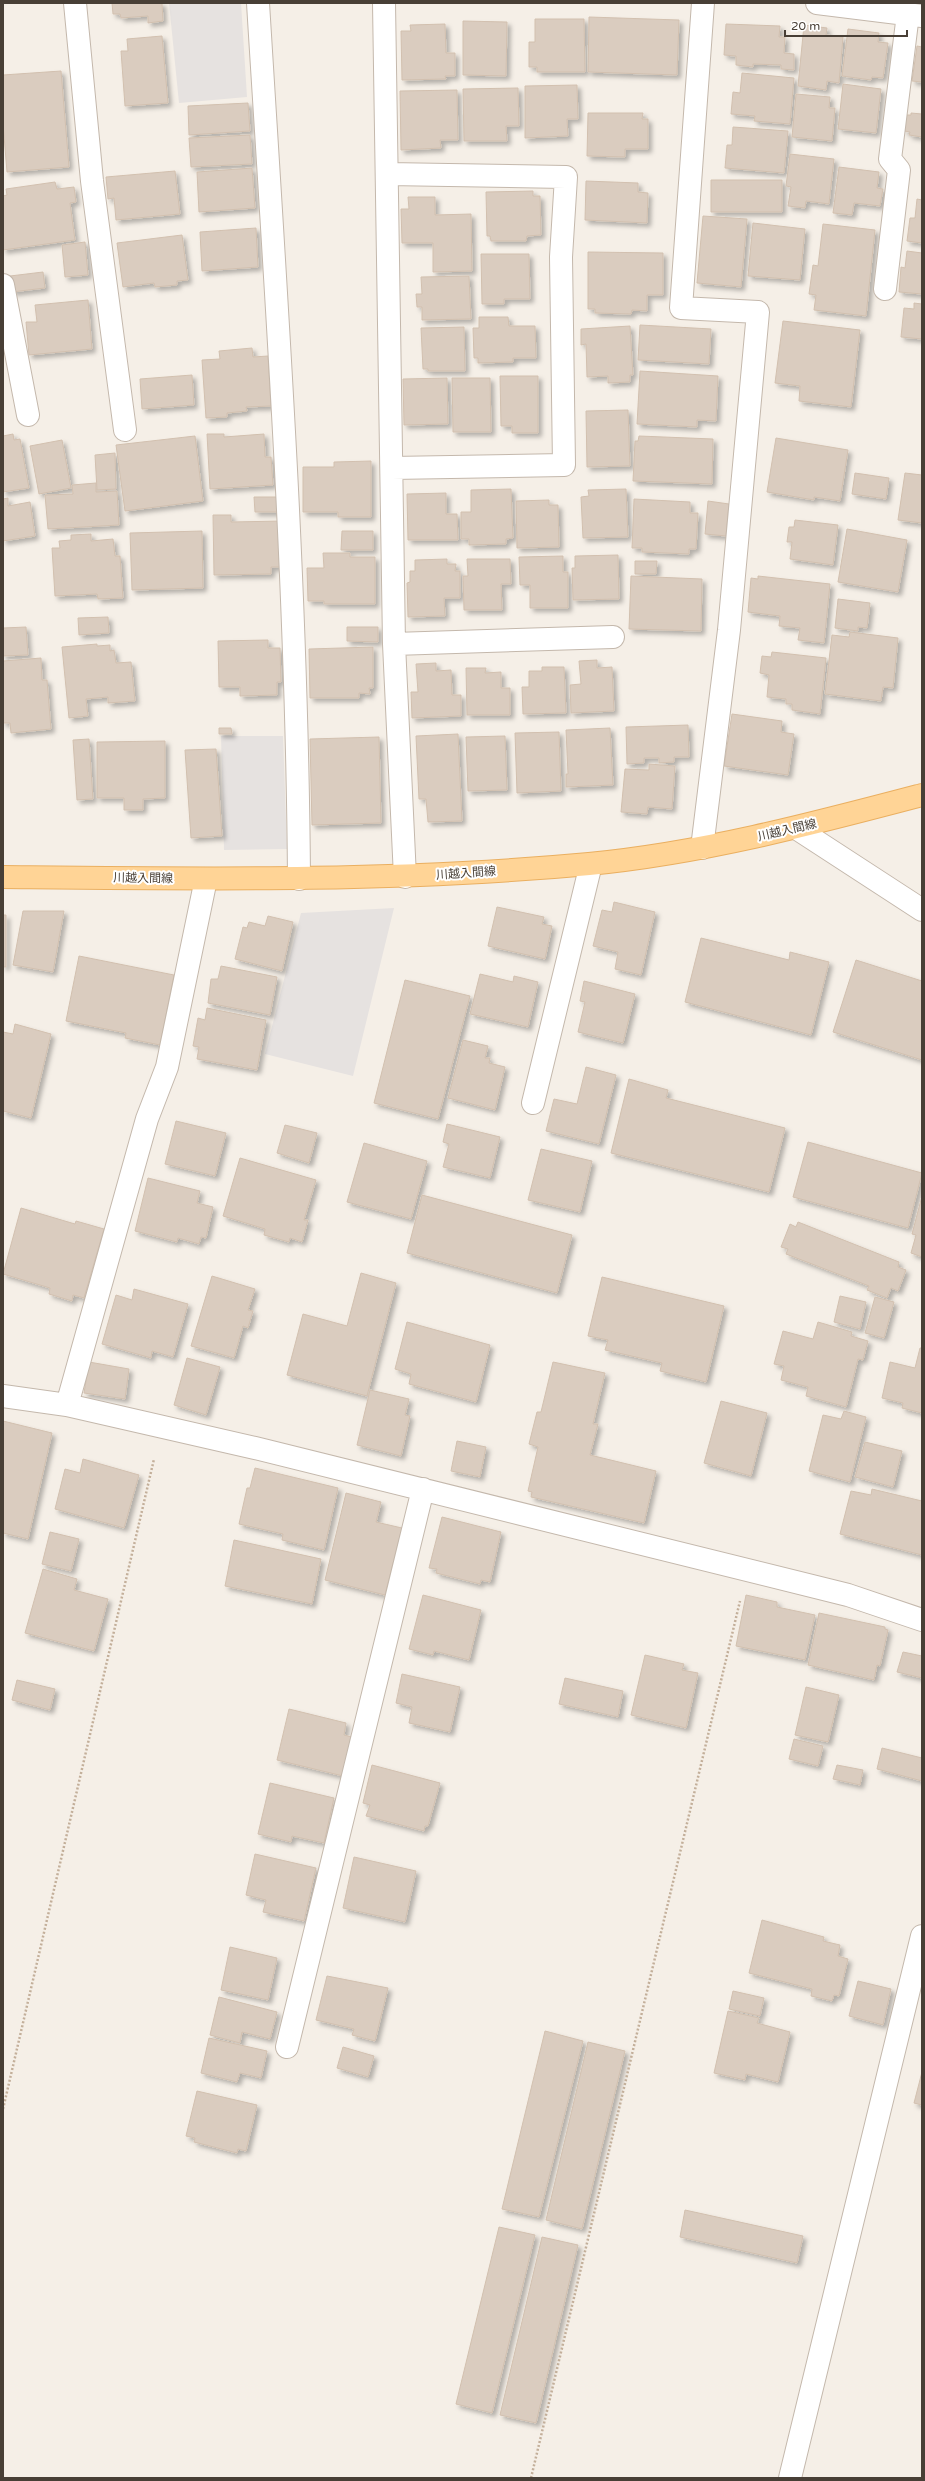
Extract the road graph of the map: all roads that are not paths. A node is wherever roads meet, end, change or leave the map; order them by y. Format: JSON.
{"nodes":[{"id":1,"x":75,"y":3,"type":"edge"},
{"id":2,"x":258,"y":3,"type":"edge"},
{"id":3,"x":384,"y":3,"type":"edge"},
{"id":4,"x":703,"y":3,"type":"edge"},
{"id":5,"x":817,"y":3,"type":"edge"},
{"id":6,"x":915,"y":15,"type":"edge"},
{"id":7,"x":388,"y":174,"type":"junction"},
{"id":8,"x":3,"y":285,"type":"edge"},
{"id":9,"x":885,"y":289,"type":"dead end"},
{"id":10,"x":28,"y":415,"type":"dead end"},
{"id":11,"x":125,"y":430,"type":"dead end"},
{"id":12,"x":392,"y":468,"type":"junction"},
{"id":13,"x":613,"y":637,"type":"dead end"},
{"id":14,"x":394,"y":644,"type":"junction"},
{"id":15,"x":922,"y":795,"type":"edge"},
{"id":16,"x":796,"y":828,"type":"junction"},
{"id":17,"x":702,"y":848,"type":"junction"},
{"id":18,"x":591,"y":864,"type":"junction"},
{"id":19,"x":3,"y":877,"type":"edge"},
{"id":20,"x":405,"y":877,"type":"junction"},
{"id":21,"x":206,"y":879,"type":"junction"},
{"id":22,"x":299,"y":879,"type":"junction"},
{"id":23,"x":922,"y":910,"type":"edge"},
{"id":24,"x":532,"y":1103,"type":"dead end"},
{"id":25,"x":3,"y":1396,"type":"edge"},
{"id":26,"x":67,"y":1405,"type":"junction"},
{"id":27,"x":423,"y":1489,"type":"junction"},
{"id":28,"x":922,"y":1620,"type":"edge"},
{"id":29,"x":922,"y":1936,"type":"edge"},
{"id":30,"x":288,"y":2047,"type":"dead end"},
{"id":31,"x":790,"y":2478,"type":"edge"}],
"edges":[{"from":1,"to":11,"type":"street"},
{"from":2,"to":22,"type":"street"},
{"from":3,"to":7,"type":"street"},
{"from":4,"to":17,"type":"street"},
{"from":5,"to":6,"type":"street"},
{"from":6,"to":9,"type":"street"},
{"from":7,"to":12,"type":"street"},
{"from":7,"to":12,"type":"street"},
{"from":8,"to":10,"type":"street"},
{"from":12,"to":14,"type":"street"},
{"from":13,"to":14,"type":"street"},
{"from":14,"to":20,"type":"street"},
{"from":15,"to":16,"type":"main road","name":"川越入間線"},
{"from":16,"to":17,"type":"main road","name":"川越入間線"},
{"from":16,"to":23,"type":"street"},
{"from":17,"to":18,"type":"main road","name":"川越入間線"},
{"from":18,"to":20,"type":"main road","name":"川越入間線"},
{"from":18,"to":24,"type":"street"},
{"from":19,"to":21,"type":"main road","name":"川越入間線"},
{"from":20,"to":22,"type":"main road","name":"川越入間線"},
{"from":21,"to":22,"type":"main road","name":"川越入間線"},
{"from":21,"to":26,"type":"street"},
{"from":25,"to":26,"type":"street"},
{"from":26,"to":27,"type":"street"},
{"from":27,"to":28,"type":"street"},
{"from":27,"to":30,"type":"street"},
{"from":29,"to":31,"type":"street"}]}
